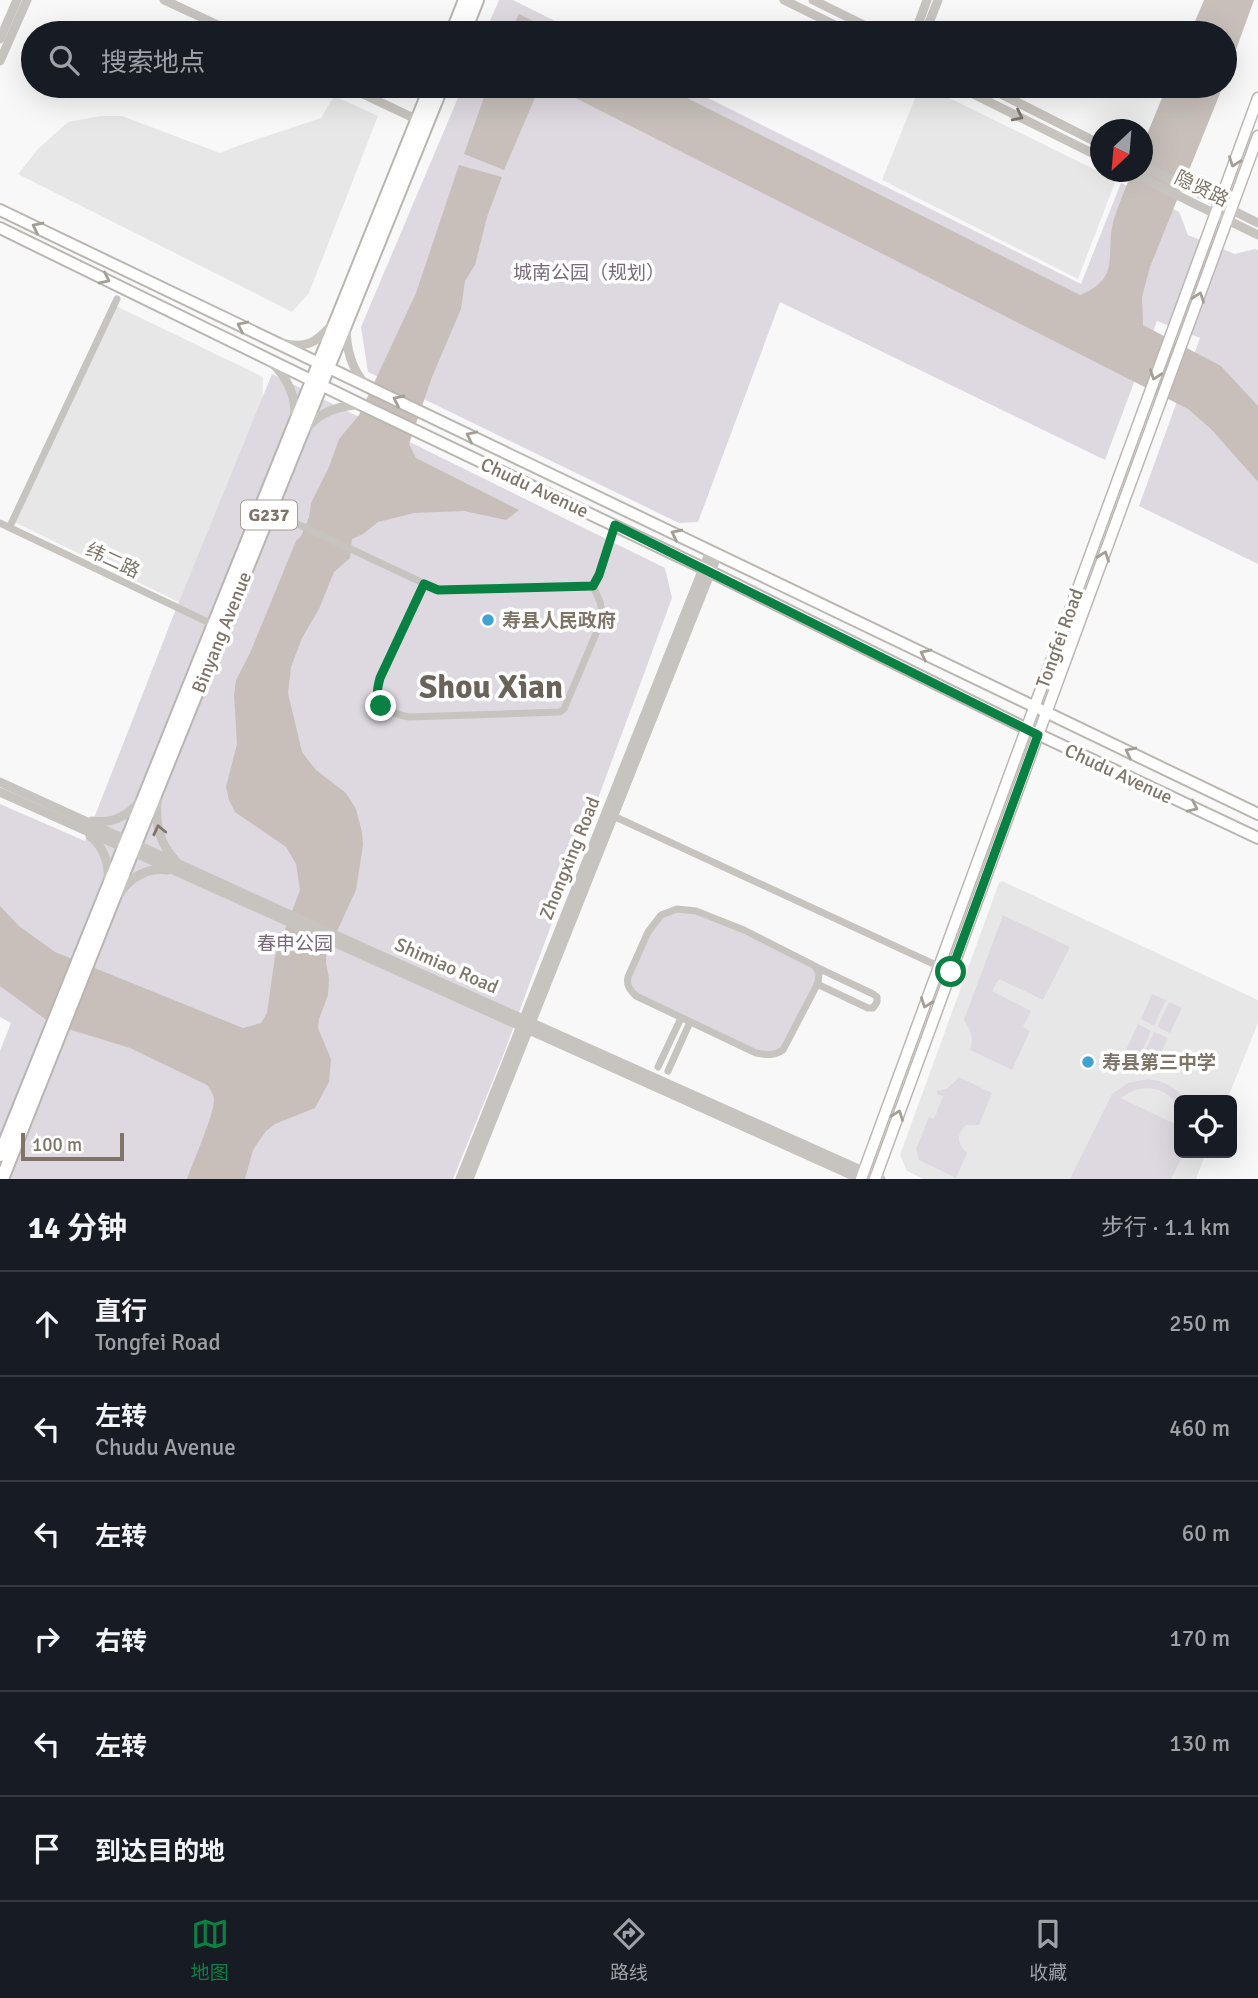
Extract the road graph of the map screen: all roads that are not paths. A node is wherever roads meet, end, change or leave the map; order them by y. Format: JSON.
{"nodes":[{"id":1,"x":17,"y":0,"type":"edge"},
{"id":2,"x":27,"y":0,"type":"edge"},
{"id":3,"x":164,"y":0,"type":"edge"},
{"id":4,"x":465,"y":0,"type":"edge"},
{"id":5,"x":477,"y":0,"type":"edge"},
{"id":6,"x":784,"y":0,"type":"edge"},
{"id":7,"x":813,"y":0,"type":"edge"},
{"id":8,"x":928,"y":0,"type":"edge"},
{"id":9,"x":938,"y":0,"type":"edge"},
{"id":10,"x":209,"y":21,"type":"edge"},
{"id":11,"x":457,"y":21,"type":"edge"},
{"id":12,"x":469,"y":21,"type":"edge"},
{"id":13,"x":827,"y":21,"type":"edge"},
{"id":14,"x":856,"y":21,"type":"edge"},
{"id":15,"x":920,"y":21,"type":"edge"},
{"id":16,"x":930,"y":21,"type":"edge"},
{"id":17,"x":0,"y":38,"type":"edge"},
{"id":18,"x":0,"y":61,"type":"edge"},
{"id":19,"x":371,"y":98,"type":"edge"},
{"id":20,"x":427,"y":98,"type":"edge"},
{"id":21,"x":435,"y":98,"type":"edge"},
{"id":22,"x":981,"y":98,"type":"edge"},
{"id":23,"x":1009,"y":98,"type":"edge"},
{"id":24,"x":1258,"y":98,"type":"edge"},
{"id":25,"x":422,"y":122,"type":"junction"},
{"id":26,"x":1258,"y":136,"type":"edge"},
{"id":27,"x":1090,"y":138,"type":"edge"},
{"id":28,"x":1090,"y":152,"type":"edge"},
{"id":29,"x":1153,"y":171,"type":"edge"},
{"id":30,"x":1153,"y":182,"type":"edge"},
{"id":31,"x":1217,"y":208,"type":"junction"},
{"id":32,"x":0,"y":210,"type":"edge"},
{"id":33,"x":1229,"y":214,"type":"junction"},
{"id":34,"x":1258,"y":223,"type":"edge"},
{"id":35,"x":0,"y":228,"type":"edge"},
{"id":36,"x":1258,"y":235,"type":"edge"},
{"id":37,"x":135,"y":274,"type":"junction"},
{"id":38,"x":127,"y":290,"type":"junction"},
{"id":39,"x":178,"y":295,"type":"junction"},
{"id":40,"x":117,"y":299,"type":"dead end"},
{"id":41,"x":171,"y":311,"type":"junction"},
{"id":42,"x":342,"y":317,"type":"junction"},
{"id":43,"x":274,"y":341,"type":"junction"},
{"id":44,"x":268,"y":358,"type":"junction"},
{"id":45,"x":324,"y":365,"type":"junction"},
{"id":46,"x":317,"y":382,"type":"junction"},
{"id":47,"x":368,"y":386,"type":"junction"},
{"id":48,"x":363,"y":405,"type":"junction"},
{"id":49,"x":296,"y":433,"type":"junction"},
{"id":50,"x":270,"y":511,"type":"junction"},
{"id":51,"x":0,"y":523,"type":"edge"},
{"id":52,"x":11,"y":524,"type":"dead end"},
{"id":53,"x":615,"y":525,"type":"junction"},
{"id":54,"x":714,"y":553,"type":"junction"},
{"id":55,"x":703,"y":568,"type":"junction"},
{"id":56,"x":424,"y":584,"type":"junction"},
{"id":57,"x":593,"y":586,"type":"junction"},
{"id":58,"x":212,"y":624,"type":"junction"},
{"id":59,"x":1035,"y":706,"type":"junction"},
{"id":60,"x":1047,"y":712,"type":"junction"},
{"id":61,"x":1027,"y":729,"type":"junction"},
{"id":62,"x":1038,"y":735,"type":"junction"},
{"id":63,"x":0,"y":782,"type":"edge"},
{"id":64,"x":153,"y":786,"type":"junction"},
{"id":65,"x":0,"y":792,"type":"edge"},
{"id":66,"x":609,"y":814,"type":"junction"},
{"id":67,"x":1258,"y":814,"type":"edge"},
{"id":68,"x":76,"y":822,"type":"junction"},
{"id":69,"x":1258,"y":838,"type":"edge"},
{"id":70,"x":129,"y":846,"type":"junction"},
{"id":71,"x":180,"y":869,"type":"junction"},
{"id":72,"x":108,"y":900,"type":"junction"},
{"id":73,"x":815,"y":966,"type":"junction"},
{"id":74,"x":940,"y":967,"type":"junction"},
{"id":75,"x":951,"y":972,"type":"junction"},
{"id":76,"x":817,"y":984,"type":"junction"},
{"id":77,"x":681,"y":1018,"type":"junction"},
{"id":78,"x":690,"y":1022,"type":"junction"},
{"id":79,"x":528,"y":1023,"type":"junction"},
{"id":80,"x":48,"y":1050,"type":"junction"},
{"id":81,"x":659,"y":1067,"type":"dead end"},
{"id":82,"x":668,"y":1071,"type":"dead end"},
{"id":83,"x":0,"y":1154,"type":"edge"},
{"id":84,"x":861,"y":1176,"type":"edge"},
{"id":85,"x":877,"y":1178,"type":"edge"},
{"id":86,"x":2,"y":1179,"type":"edge"},
{"id":87,"x":460,"y":1179,"type":"edge"},
{"id":88,"x":469,"y":1179,"type":"edge"}],
"edges":[{"from":1,"to":17,"type":"street"},
{"from":2,"to":18,"type":"street"},
{"from":3,"to":10,"type":"street"},
{"from":4,"to":11,"type":"highway"},
{"from":5,"to":12,"type":"highway"},
{"from":6,"to":13,"type":"street"},
{"from":7,"to":14,"type":"street"},
{"from":8,"to":15,"type":"street"},
{"from":9,"to":16,"type":"street"},
{"from":19,"to":25,"type":"street"},
{"from":20,"to":25,"type":"highway","name":"Binyang Avenue","number":"G237"},
{"from":21,"to":25,"type":"highway","name":"Binyang Avenue","number":"G237"},
{"from":22,"to":28,"type":"street","one_way":true},
{"from":23,"to":27,"type":"street"},
{"from":24,"to":31,"type":"main road","name":"Tongfei Road","one_way":true},
{"from":25,"to":42,"type":"highway","name":"Binyang Avenue","number":"G237"},
{"from":26,"to":33,"type":"main road","name":"Tongfei Road"},
{"from":29,"to":31,"type":"street","name":"隐贤路"},
{"from":30,"to":31,"type":"street","name":"隐贤路"},
{"from":31,"to":33,"type":"street","name":"隐贤路"},
{"from":31,"to":59,"type":"main road","name":"Tongfei Road","one_way":true},
{"from":37,"to":32,"type":"main road","name":"Chudu Avenue","one_way":true},
{"from":33,"to":34,"type":"street","name":"隐贤路"},
{"from":33,"to":36,"type":"street","name":"隐贤路"},
{"from":60,"to":33,"type":"main road","name":"Tongfei Road","one_way":true},
{"from":35,"to":38,"type":"main road","name":"Chudu Avenue","one_way":true},
{"from":37,"to":38,"type":"main road"},
{"from":37,"to":39,"type":"main road","name":"Chudu Avenue"},
{"from":38,"to":41,"type":"main road","name":"Chudu Avenue"},
{"from":39,"to":41,"type":"main road"},
{"from":43,"to":39,"type":"main road","name":"Chudu Avenue","one_way":true},
{"from":40,"to":52,"type":"street"},
{"from":41,"to":44,"type":"main road","name":"Chudu Avenue"},
{"from":42,"to":43,"type":"street"},
{"from":42,"to":45,"type":"highway","name":"Binyang Avenue","number":"G237"},
{"from":42,"to":47,"type":"street"},
{"from":43,"to":45,"type":"main road","name":"Chudu Avenue"},
{"from":44,"to":46,"type":"main road","name":"Chudu Avenue"},
{"from":44,"to":49,"type":"street"},
{"from":45,"to":46,"type":"highway","name":"Binyang Avenue","number":"G237"},
{"from":45,"to":47,"type":"main road","name":"Chudu Avenue"},
{"from":46,"to":48,"type":"main road","name":"Chudu Avenue"},
{"from":46,"to":49,"type":"highway","name":"Binyang Avenue","number":"G237"},
{"from":54,"to":47,"type":"main road","name":"Chudu Avenue","one_way":true},
{"from":48,"to":49,"type":"street"},
{"from":48,"to":53,"type":"main road","name":"Chudu Avenue"},
{"from":49,"to":50,"type":"highway","name":"Binyang Avenue","number":"G237"},
{"from":49,"to":58,"type":"highway","name":"Binyang Avenue","number":"G237"},
{"from":50,"to":56,"type":"street"},
{"from":50,"to":64,"type":"highway","name":"Binyang Avenue","number":"G237"},
{"from":51,"to":58,"type":"street","name":"纬二路"},
{"from":53,"to":55,"type":"main road","name":"Chudu Avenue"},
{"from":53,"to":57,"type":"street"},
{"from":54,"to":55,"type":"street","name":"Zhongxing Road"},
{"from":59,"to":54,"type":"main road","name":"Chudu Avenue","one_way":true},
{"from":54,"to":66,"type":"street","name":"Zhongxing Road"},
{"from":55,"to":61,"type":"main road","name":"Chudu Avenue"},
{"from":55,"to":66,"type":"street","name":"Zhongxing Road"},
{"from":56,"to":57,"type":"street"},
{"from":56,"to":57,"type":"street"},
{"from":58,"to":64,"type":"highway","name":"Binyang Avenue","number":"G237"},
{"from":59,"to":60,"type":"main road","name":"Chudu Avenue"},
{"from":59,"to":61,"type":"main road","name":"Tongfei Road"},
{"from":60,"to":62,"type":"main road","name":"Tongfei Road"},
{"from":67,"to":60,"type":"main road","name":"Chudu Avenue","one_way":true},
{"from":61,"to":62,"type":"main road","name":"Chudu Avenue"},
{"from":61,"to":74,"type":"main road","name":"Tongfei Road"},
{"from":62,"to":69,"type":"main road","name":"Chudu Avenue","one_way":true},
{"from":62,"to":75,"type":"main road","name":"Tongfei Road"},
{"from":63,"to":68,"type":"street","name":"Shimiao Road"},
{"from":64,"to":68,"type":"street"},
{"from":64,"to":70,"type":"highway","name":"Binyang Avenue","number":"G237"},
{"from":71,"to":64,"type":"street","one_way":true},
{"from":65,"to":68,"type":"street","name":"Shimiao Road"},
{"from":66,"to":74,"type":"street"},
{"from":66,"to":79,"type":"street","name":"Zhongxing Road"},
{"from":68,"to":70,"type":"street","name":"Shimiao Road"},
{"from":68,"to":72,"type":"street"},
{"from":70,"to":71,"type":"street","name":"Shimiao Road"},
{"from":70,"to":72,"type":"highway","name":"Binyang Avenue","number":"G237"},
{"from":71,"to":72,"type":"street"},
{"from":71,"to":79,"type":"street","name":"Shimiao Road"},
{"from":72,"to":80,"type":"highway","name":"Binyang Avenue","number":"G237"},
{"from":73,"to":76,"type":"street"},
{"from":73,"to":76,"type":"street"},
{"from":73,"to":77,"type":"street"},
{"from":74,"to":75,"type":"street"},
{"from":74,"to":84,"type":"main road","name":"Tongfei Road","one_way":true},
{"from":85,"to":75,"type":"main road","name":"Tongfei Road","one_way":true},
{"from":76,"to":78,"type":"street"},
{"from":77,"to":78,"type":"street"},
{"from":77,"to":81,"type":"street"},
{"from":78,"to":82,"type":"street"},
{"from":79,"to":84,"type":"street","name":"Shimiao Road"},
{"from":79,"to":87,"type":"street","name":"Zhongxing Road"},
{"from":79,"to":88,"type":"street","name":"Zhongxing Road"},
{"from":80,"to":83,"type":"highway","name":"Binyang Avenue","number":"G237"},
{"from":80,"to":86,"type":"highway","name":"Binyang Avenue","number":"G237"},
{"from":84,"to":85,"type":"street","name":"Shimiao Road"}]}
